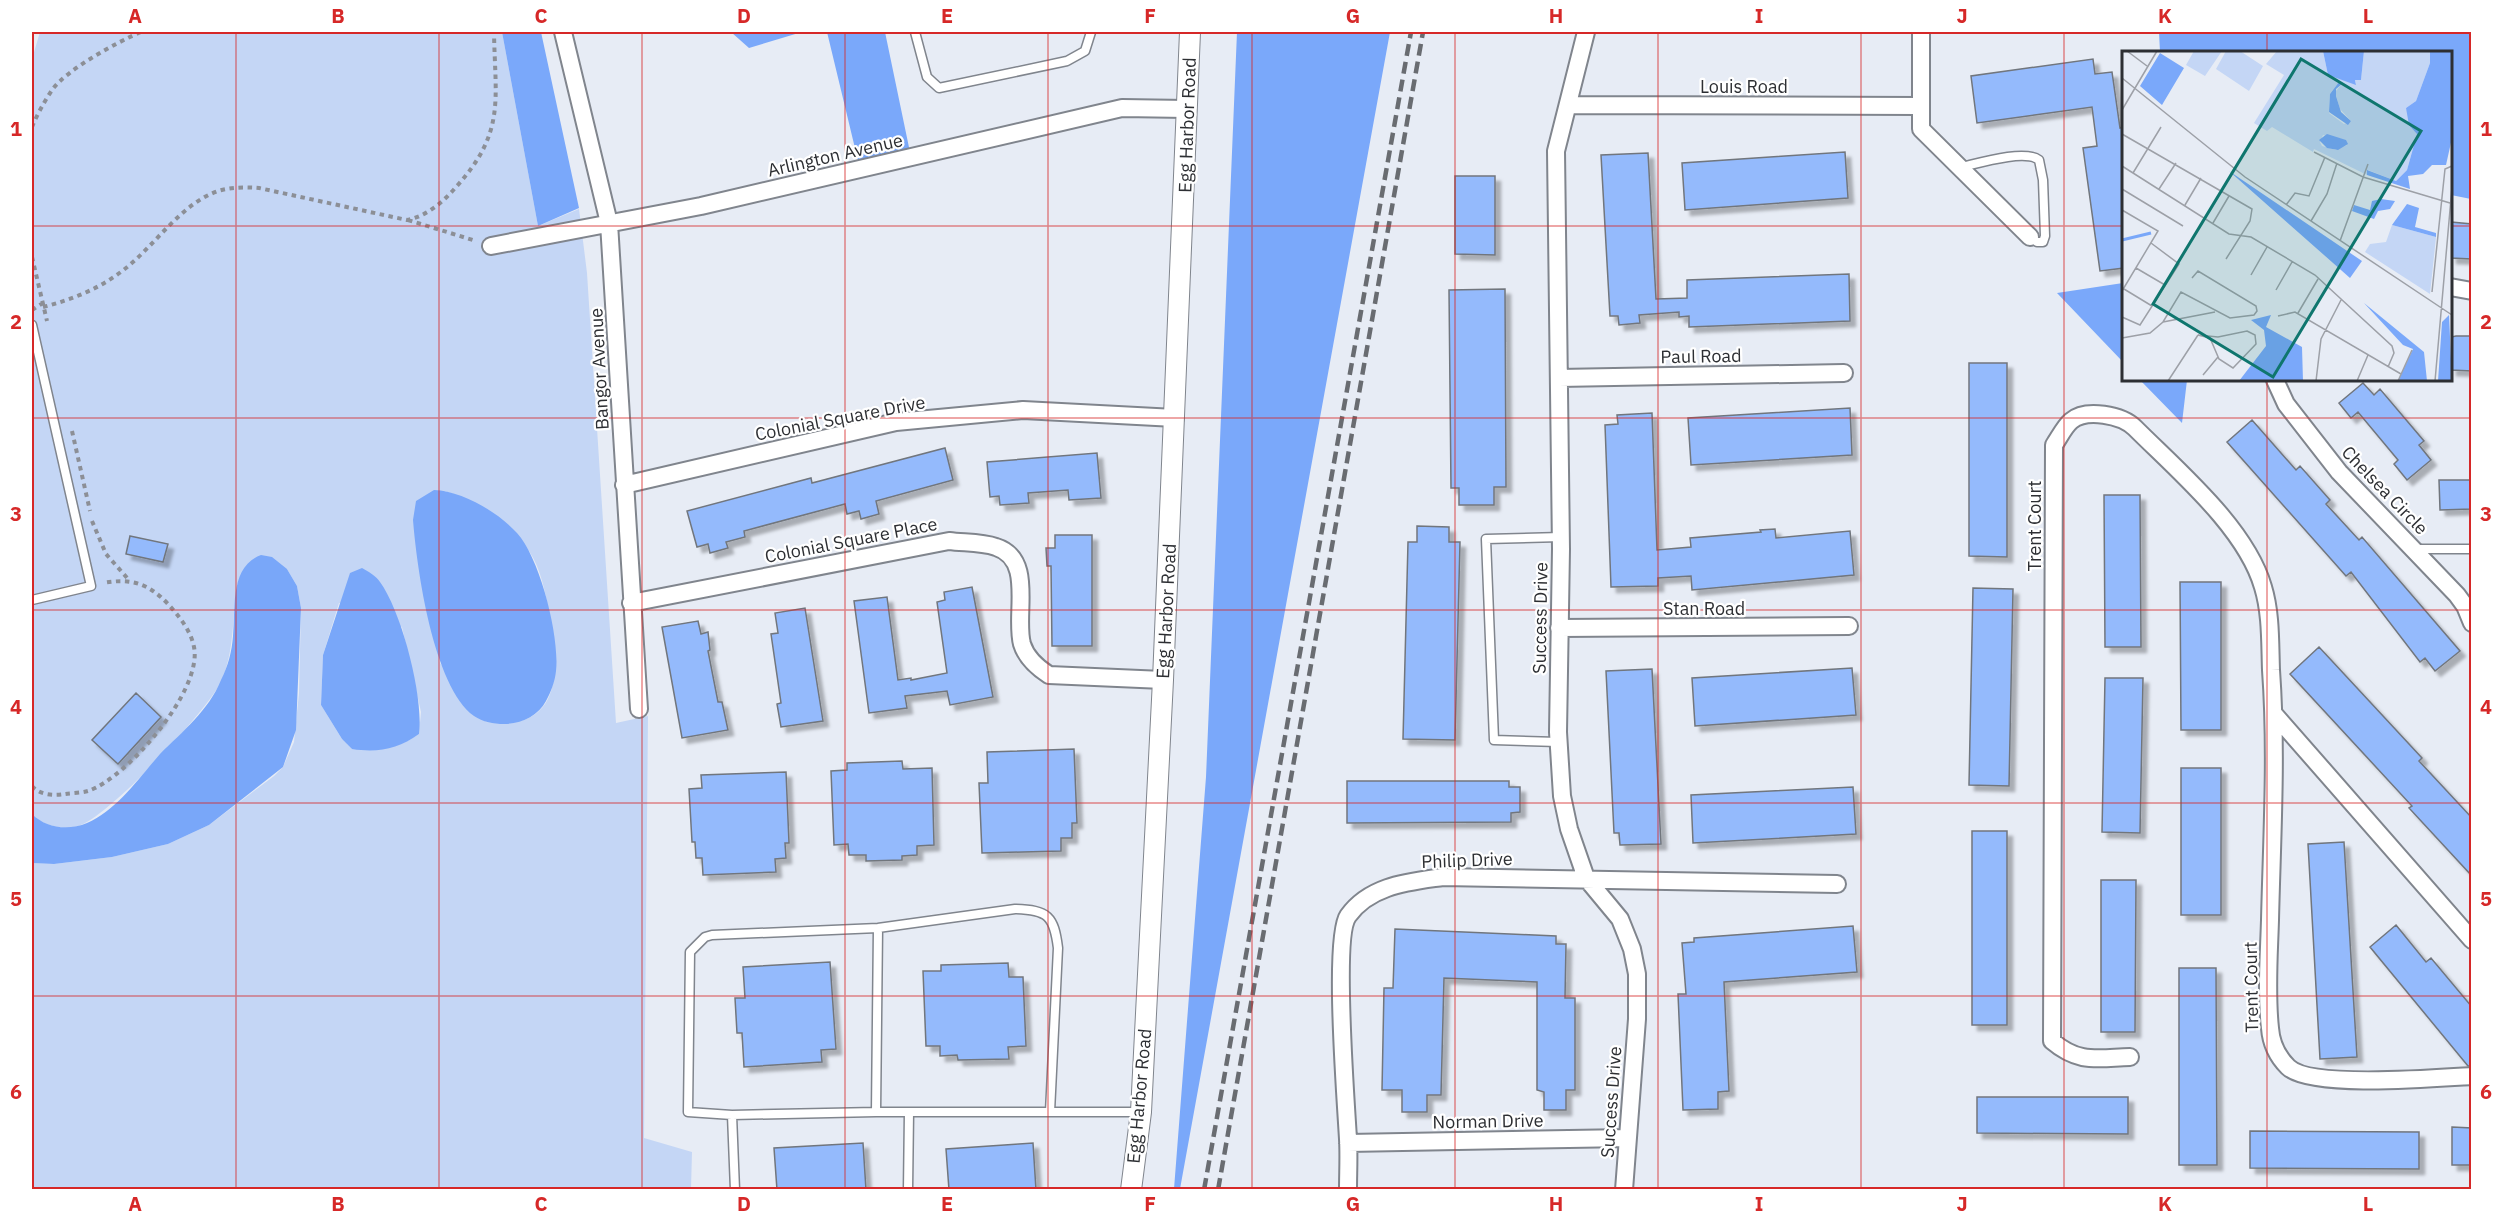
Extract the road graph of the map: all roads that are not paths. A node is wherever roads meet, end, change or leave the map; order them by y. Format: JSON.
{"nodes":[{"id":1,"x":563,"y":32,"type":"edge"},
{"id":2,"x":915,"y":32,"type":"edge"},
{"id":3,"x":1091,"y":32,"type":"edge"},
{"id":4,"x":1190,"y":32,"type":"edge"},
{"id":5,"x":1586,"y":32,"type":"edge"},
{"id":6,"x":1921,"y":32,"type":"edge"},
{"id":7,"x":1568,"y":105,"type":"junction"},
{"id":8,"x":1920,"y":106,"type":"junction"},
{"id":9,"x":1187,"y":109,"type":"junction"},
{"id":10,"x":1962,"y":167,"type":"junction"},
{"id":11,"x":609,"y":223,"type":"junction"},
{"id":12,"x":2030,"y":237,"type":"joint"},
{"id":13,"x":491,"y":246,"type":"road end"},
{"id":14,"x":2452,"y":287,"type":"edge"},
{"id":15,"x":2472,"y":291,"type":"edge"},
{"id":16,"x":32,"y":325,"type":"edge"},
{"id":17,"x":1844,"y":373,"type":"dead end"},
{"id":18,"x":1559,"y":378,"type":"junction"},
{"id":19,"x":2275,"y":381,"type":"edge"},
{"id":20,"x":1175,"y":418,"type":"junction"},
{"id":21,"x":624,"y":485,"type":"junction"},
{"id":22,"x":1561,"y":537,"type":"junction"},
{"id":23,"x":2415,"y":549,"type":"junction"},
{"id":24,"x":2472,"y":549,"type":"edge"},
{"id":25,"x":32,"y":600,"type":"edge"},
{"id":26,"x":631,"y":603,"type":"junction"},
{"id":27,"x":2468,"y":605,"type":"edge"},
{"id":28,"x":2472,"y":623,"type":"edge"},
{"id":29,"x":1849,"y":626,"type":"dead end"},
{"id":30,"x":1559,"y":628,"type":"junction"},
{"id":31,"x":1163,"y":680,"type":"junction"},
{"id":32,"x":639,"y":709,"type":"dead end"},
{"id":33,"x":2274,"y":715,"type":"junction"},
{"id":34,"x":1558,"y":742,"type":"junction"},
{"id":35,"x":1586,"y":878,"type":"junction"},
{"id":36,"x":1837,"y":884,"type":"dead end"},
{"id":37,"x":878,"y":928,"type":"junction"},
{"id":38,"x":2472,"y":940,"type":"edge"},
{"id":39,"x":2130,"y":1057,"type":"dead end"},
{"id":40,"x":2472,"y":1076,"type":"edge"},
{"id":41,"x":876,"y":1112,"type":"junction"},
{"id":42,"x":909,"y":1112,"type":"junction"},
{"id":43,"x":1050,"y":1112,"type":"junction"},
{"id":44,"x":1141,"y":1112,"type":"junction"},
{"id":45,"x":732,"y":1115,"type":"junction"},
{"id":46,"x":1628,"y":1138,"type":"junction"},
{"id":47,"x":1348,"y":1143,"type":"junction"},
{"id":48,"x":735,"y":1190,"type":"edge"},
{"id":49,"x":908,"y":1190,"type":"edge"},
{"id":50,"x":1131,"y":1190,"type":"edge"},
{"id":51,"x":1347,"y":1190,"type":"edge"},
{"id":52,"x":1624,"y":1190,"type":"edge"}],
"edges":[{"from":1,"to":11,"type":"street","name":"Bangor Avenue"},
{"from":2,"to":3,"type":"lane"},
{"from":4,"to":9,"type":"street","name":"Egg Harbor Road"},
{"from":5,"to":7,"type":"street","name":"Success Drive"},
{"from":6,"to":8,"type":"street"},
{"from":7,"to":8,"type":"street","name":"Louis Road"},
{"from":7,"to":18,"type":"street","name":"Success Drive"},
{"from":8,"to":10,"type":"street"},
{"from":9,"to":11,"type":"street","name":"Arlington Avenue"},
{"from":9,"to":20,"type":"street","name":"Egg Harbor Road"},
{"from":10,"to":12,"type":"street"},
{"from":10,"to":12,"type":"lane"},
{"from":11,"to":13,"type":"street","name":"Arlington Avenue"},
{"from":11,"to":21,"type":"street","name":"Bangor Avenue"},
{"from":14,"to":15,"type":"street"},
{"from":16,"to":25,"type":"lane"},
{"from":17,"to":18,"type":"street","name":"Paul Road"},
{"from":18,"to":22,"type":"street","name":"Success Drive"},
{"from":19,"to":23,"type":"street","name":"Chelsea Circle"},
{"from":20,"to":21,"type":"street","name":"Colonial Square Drive"},
{"from":20,"to":31,"type":"street","name":"Egg Harbor Road"},
{"from":21,"to":26,"type":"street","name":"Bangor Avenue"},
{"from":22,"to":30,"type":"street","name":"Success Drive"},
{"from":22,"to":34,"type":"lane"},
{"from":23,"to":24,"type":"lane"},
{"from":23,"to":27,"type":"street","name":"Chelsea Circle"},
{"from":26,"to":31,"type":"street","name":"Colonial Square Place"},
{"from":26,"to":32,"type":"street","name":"Bangor Avenue"},
{"from":27,"to":28,"type":"street","name":"Chelsea Circle"},
{"from":29,"to":30,"type":"street","name":"Stan Road"},
{"from":30,"to":34,"type":"street","name":"Success Drive"},
{"from":31,"to":44,"type":"street","name":"Egg Harbor Road"},
{"from":33,"to":38,"type":"street"},
{"from":33,"to":39,"type":"street","name":"Trent Court"},
{"from":33,"to":40,"type":"street","name":"Trent Court"},
{"from":34,"to":35,"type":"street","name":"Success Drive"},
{"from":35,"to":36,"type":"street","name":"Philip Drive"},
{"from":35,"to":46,"type":"street","name":"Success Drive"},
{"from":35,"to":47,"type":"street","name":"Philip Drive"},
{"from":37,"to":41,"type":"lane"},
{"from":37,"to":43,"type":"lane"},
{"from":37,"to":45,"type":"lane"},
{"from":41,"to":42,"type":"lane"},
{"from":41,"to":45,"type":"lane"},
{"from":42,"to":43,"type":"lane"},
{"from":42,"to":49,"type":"lane"},
{"from":43,"to":44,"type":"lane"},
{"from":44,"to":50,"type":"street","name":"Egg Harbor Road"},
{"from":45,"to":48,"type":"lane"},
{"from":46,"to":47,"type":"street","name":"Norman Drive"},
{"from":46,"to":52,"type":"street","name":"Success Drive"},
{"from":47,"to":51,"type":"street","name":"Philip Drive"}]}
